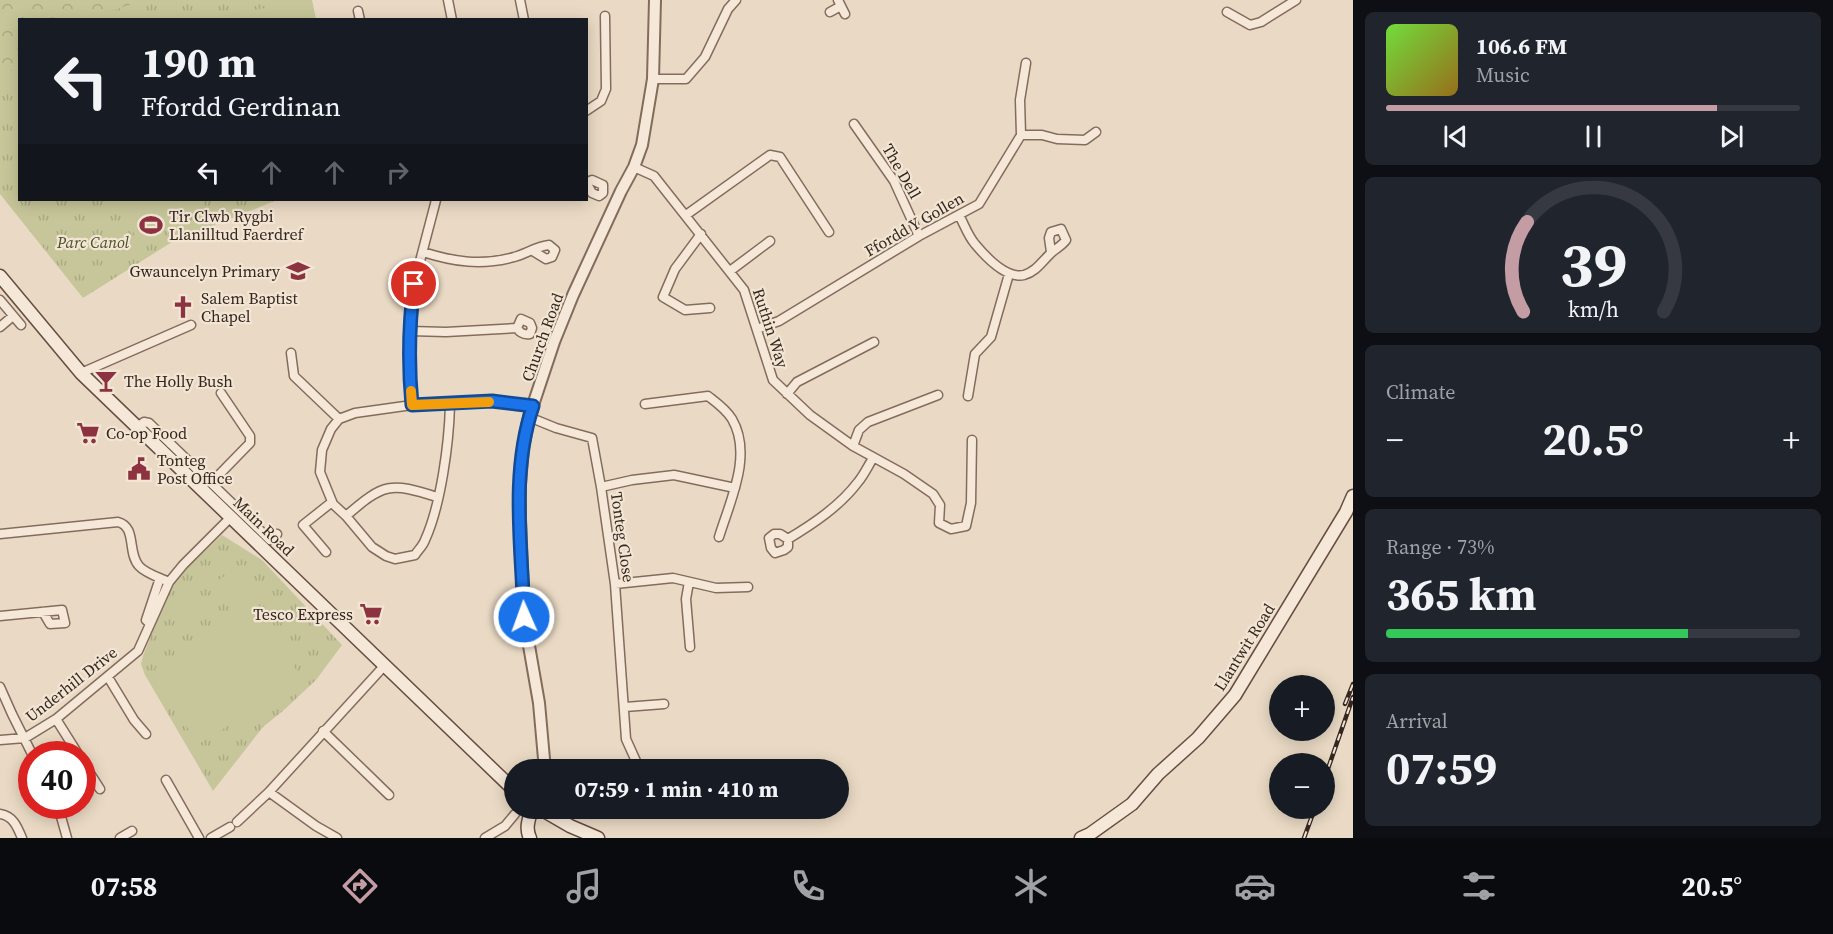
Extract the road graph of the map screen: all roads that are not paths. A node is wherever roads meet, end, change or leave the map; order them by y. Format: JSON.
{"nodes":[{"id":1,"x":448,"y":0,"type":"edge"},
{"id":2,"x":520,"y":0,"type":"edge"},
{"id":3,"x":655,"y":0,"type":"edge"},
{"id":4,"x":736,"y":0,"type":"edge"},
{"id":5,"x":1296,"y":0,"type":"edge"},
{"id":6,"x":841,"y":7,"type":"edge"},
{"id":7,"x":830,"y":12,"type":"dead end"},
{"id":8,"x":1227,"y":12,"type":"dead end"},
{"id":9,"x":604,"y":16,"type":"dead end"},
{"id":10,"x":452,"y":18,"type":"edge"},
{"id":11,"x":524,"y":18,"type":"edge"},
{"id":12,"x":1026,"y":63,"type":"dead end"},
{"id":13,"x":652,"y":79,"type":"junction"},
{"id":14,"x":588,"y":110,"type":"edge"},
{"id":15,"x":854,"y":124,"type":"dead end"},
{"id":16,"x":1096,"y":132,"type":"dead end"},
{"id":17,"x":1022,"y":135,"type":"junction"},
{"id":18,"x":634,"y":167,"type":"junction"},
{"id":19,"x":436,"y":201,"type":"edge"},
{"id":20,"x":686,"y":215,"type":"junction"},
{"id":21,"x":959,"y":215,"type":"junction"},
{"id":22,"x":829,"y":232,"type":"dead end"},
{"id":23,"x":701,"y":234,"type":"junction"},
{"id":24,"x":920,"y":236,"type":"junction"},
{"id":25,"x":771,"y":241,"type":"dead end"},
{"id":26,"x":533,"y":251,"type":"dead end"},
{"id":27,"x":423,"y":252,"type":"junction"},
{"id":28,"x":1051,"y":252,"type":"dead end"},
{"id":29,"x":730,"y":271,"type":"junction"},
{"id":30,"x":1009,"y":274,"type":"junction"},
{"id":31,"x":0,"y":276,"type":"edge"},
{"id":32,"x":0,"y":300,"type":"edge"},
{"id":33,"x":710,"y":308,"type":"dead end"},
{"id":34,"x":13,"y":316,"type":"junction"},
{"id":35,"x":21,"y":325,"type":"dead end"},
{"id":36,"x":190,"y":325,"type":"dead end"},
{"id":37,"x":0,"y":327,"type":"edge"},
{"id":38,"x":517,"y":328,"type":"dead end"},
{"id":39,"x":757,"y":329,"type":"junction"},
{"id":40,"x":410,"y":331,"type":"junction"},
{"id":41,"x":874,"y":342,"type":"dead end"},
{"id":42,"x":291,"y":353,"type":"dead end"},
{"id":43,"x":81,"y":373,"type":"junction"},
{"id":44,"x":221,"y":393,"type":"dead end"},
{"id":45,"x":787,"y":394,"type":"junction"},
{"id":46,"x":938,"y":395,"type":"dead end"},
{"id":47,"x":968,"y":396,"type":"dead end"},
{"id":48,"x":645,"y":404,"type":"dead end"},
{"id":49,"x":412,"y":405,"type":"junction"},
{"id":50,"x":450,"y":405,"type":"junction"},
{"id":51,"x":533,"y":406,"type":"junction"},
{"id":52,"x":529,"y":417,"type":"junction"},
{"id":53,"x":339,"y":419,"type":"junction"},
{"id":54,"x":137,"y":427,"type":"junction"},
{"id":55,"x":972,"y":440,"type":"dead end"},
{"id":56,"x":853,"y":446,"type":"junction"},
{"id":57,"x":873,"y":458,"type":"junction"},
{"id":58,"x":212,"y":483,"type":"junction"},
{"id":59,"x":601,"y":487,"type":"junction"},
{"id":60,"x":735,"y":488,"type":"junction"},
{"id":61,"x":1353,"y":496,"type":"edge"},
{"id":62,"x":437,"y":497,"type":"junction"},
{"id":63,"x":332,"y":502,"type":"junction"},
{"id":64,"x":346,"y":516,"type":"junction"},
{"id":65,"x":231,"y":517,"type":"junction"},
{"id":66,"x":0,"y":534,"type":"edge"},
{"id":67,"x":277,"y":534,"type":"dead end"},
{"id":68,"x":719,"y":537,"type":"dead end"},
{"id":69,"x":788,"y":539,"type":"dead end"},
{"id":70,"x":326,"y":552,"type":"dead end"},
{"id":71,"x":164,"y":580,"type":"junction"},
{"id":72,"x":689,"y":582,"type":"junction"},
{"id":73,"x":615,"y":584,"type":"junction"},
{"id":74,"x":748,"y":587,"type":"dead end"},
{"id":75,"x":43,"y":612,"type":"dead end"},
{"id":76,"x":0,"y":616,"type":"edge"},
{"id":77,"x":690,"y":646,"type":"dead end"},
{"id":78,"x":385,"y":665,"type":"junction"},
{"id":79,"x":108,"y":677,"type":"junction"},
{"id":80,"x":0,"y":687,"type":"edge"},
{"id":81,"x":664,"y":704,"type":"dead end"},
{"id":82,"x":625,"y":707,"type":"junction"},
{"id":83,"x":56,"y":719,"type":"junction"},
{"id":84,"x":323,"y":731,"type":"junction"},
{"id":85,"x":146,"y":734,"type":"dead end"},
{"id":86,"x":25,"y":738,"type":"junction"},
{"id":87,"x":0,"y":740,"type":"edge"},
{"id":88,"x":26,"y":741,"type":"edge"},
{"id":89,"x":70,"y":741,"type":"edge"},
{"id":90,"x":544,"y":759,"type":"edge"},
{"id":91,"x":635,"y":759,"type":"edge"},
{"id":92,"x":166,"y":780,"type":"dead end"},
{"id":93,"x":504,"y":780,"type":"edge"},
{"id":94,"x":96,"y":783,"type":"edge"},
{"id":95,"x":100,"y":789,"type":"dead end"},
{"id":96,"x":268,"y":792,"type":"junction"},
{"id":97,"x":389,"y":795,"type":"dead end"},
{"id":98,"x":0,"y":814,"type":"edge"},
{"id":99,"x":62,"y":819,"type":"edge"},
{"id":100,"x":511,"y":819,"type":"edge"},
{"id":101,"x":529,"y":819,"type":"edge"},
{"id":102,"x":558,"y":819,"type":"edge"},
{"id":103,"x":132,"y":831,"type":"dead end"},
{"id":104,"x":21,"y":838,"type":"edge"},
{"id":105,"x":67,"y":838,"type":"edge"},
{"id":106,"x":120,"y":838,"type":"edge"},
{"id":107,"x":199,"y":838,"type":"edge"},
{"id":108,"x":211,"y":838,"type":"edge"},
{"id":109,"x":337,"y":838,"type":"edge"},
{"id":110,"x":485,"y":838,"type":"edge"},
{"id":111,"x":530,"y":838,"type":"edge"},
{"id":112,"x":598,"y":838,"type":"edge"},
{"id":113,"x":1081,"y":838,"type":"edge"}],
"edges":[{"from":1,"to":10,"type":"street"},
{"from":2,"to":11,"type":"street"},
{"from":3,"to":13,"type":"street","name":"Church Road"},
{"from":4,"to":13,"type":"street"},
{"from":5,"to":8,"type":"street"},
{"from":6,"to":7,"type":"street"},
{"from":9,"to":14,"type":"street"},
{"from":12,"to":17,"type":"street"},
{"from":13,"to":18,"type":"street","name":"Church Road"},
{"from":15,"to":24,"type":"street","name":"The Dell"},
{"from":16,"to":17,"type":"street"},
{"from":17,"to":21,"type":"street","name":"Ffordd Y Gollen"},
{"from":18,"to":20,"type":"street","name":"Ruthin Way"},
{"from":18,"to":51,"type":"street","name":"Church Road"},
{"from":19,"to":27,"type":"street"},
{"from":20,"to":22,"type":"street"},
{"from":20,"to":23,"type":"street","name":"Ruthin Way"},
{"from":21,"to":24,"type":"street","name":"Ffordd Y Gollen"},
{"from":21,"to":30,"type":"street"},
{"from":23,"to":29,"type":"street","name":"Ruthin Way"},
{"from":23,"to":33,"type":"street"},
{"from":24,"to":39,"type":"street","name":"Ffordd Y Gollen"},
{"from":25,"to":29,"type":"street"},
{"from":26,"to":27,"type":"street"},
{"from":27,"to":40,"type":"street"},
{"from":28,"to":30,"type":"street"},
{"from":29,"to":39,"type":"street","name":"Ruthin Way"},
{"from":30,"to":47,"type":"street"},
{"from":31,"to":43,"type":"main road","name":"Main Road"},
{"from":32,"to":34,"type":"street"},
{"from":34,"to":35,"type":"street"},
{"from":34,"to":37,"type":"street"},
{"from":36,"to":43,"type":"street"},
{"from":38,"to":40,"type":"street"},
{"from":39,"to":45,"type":"street","name":"Ruthin Way"},
{"from":40,"to":49,"type":"street"},
{"from":41,"to":45,"type":"street"},
{"from":42,"to":53,"type":"street"},
{"from":43,"to":54,"type":"main road","name":"Main Road"},
{"from":44,"to":58,"type":"street"},
{"from":45,"to":56,"type":"street","name":"Ruthin Way"},
{"from":46,"to":56,"type":"street"},
{"from":48,"to":60,"type":"street"},
{"from":49,"to":50,"type":"street"},
{"from":49,"to":53,"type":"street"},
{"from":50,"to":51,"type":"street"},
{"from":50,"to":62,"type":"street"},
{"from":51,"to":52,"type":"street","name":"Church Road"},
{"from":52,"to":59,"type":"street","name":"Tonteg Close"},
{"from":52,"to":90,"type":"street","name":"Church Road"},
{"from":53,"to":63,"type":"street"},
{"from":54,"to":58,"type":"street"},
{"from":54,"to":65,"type":"main road","name":"Main Road"},
{"from":55,"to":57,"type":"street","name":"Ruthin Way"},
{"from":56,"to":57,"type":"street","name":"Ruthin Way"},
{"from":57,"to":69,"type":"street"},
{"from":58,"to":67,"type":"street"},
{"from":59,"to":60,"type":"street"},
{"from":59,"to":73,"type":"street","name":"Tonteg Close"},
{"from":60,"to":68,"type":"street"},
{"from":61,"to":113,"type":"main road","name":"Llantwit Road"},
{"from":62,"to":64,"type":"street"},
{"from":62,"to":64,"type":"street"},
{"from":63,"to":64,"type":"street"},
{"from":63,"to":70,"type":"street"},
{"from":65,"to":71,"type":"street","name":"Underhill Drive"},
{"from":65,"to":78,"type":"main road","name":"Main Road"},
{"from":66,"to":71,"type":"street"},
{"from":71,"to":79,"type":"street","name":"Underhill Drive"},
{"from":72,"to":73,"type":"street"},
{"from":72,"to":74,"type":"street"},
{"from":72,"to":77,"type":"street"},
{"from":73,"to":82,"type":"street","name":"Tonteg Close"},
{"from":75,"to":76,"type":"street"},
{"from":78,"to":84,"type":"street"},
{"from":78,"to":93,"type":"main road","name":"Main Road"},
{"from":79,"to":83,"type":"street","name":"Underhill Drive"},
{"from":79,"to":85,"type":"street"},
{"from":80,"to":86,"type":"street"},
{"from":81,"to":82,"type":"street"},
{"from":82,"to":91,"type":"street","name":"Tonteg Close"},
{"from":83,"to":86,"type":"street","name":"Underhill Drive"},
{"from":83,"to":89,"type":"street"},
{"from":84,"to":96,"type":"street"},
{"from":84,"to":97,"type":"street"},
{"from":86,"to":87,"type":"street","name":"Underhill Drive"},
{"from":86,"to":88,"type":"street"},
{"from":92,"to":107,"type":"street"},
{"from":94,"to":95,"type":"street"},
{"from":96,"to":108,"type":"street"},
{"from":96,"to":109,"type":"street"},
{"from":98,"to":104,"type":"street"},
{"from":99,"to":105,"type":"street"},
{"from":100,"to":110,"type":"street"},
{"from":101,"to":111,"type":"main road"},
{"from":102,"to":112,"type":"main road"},
{"from":103,"to":106,"type":"street"}]}
